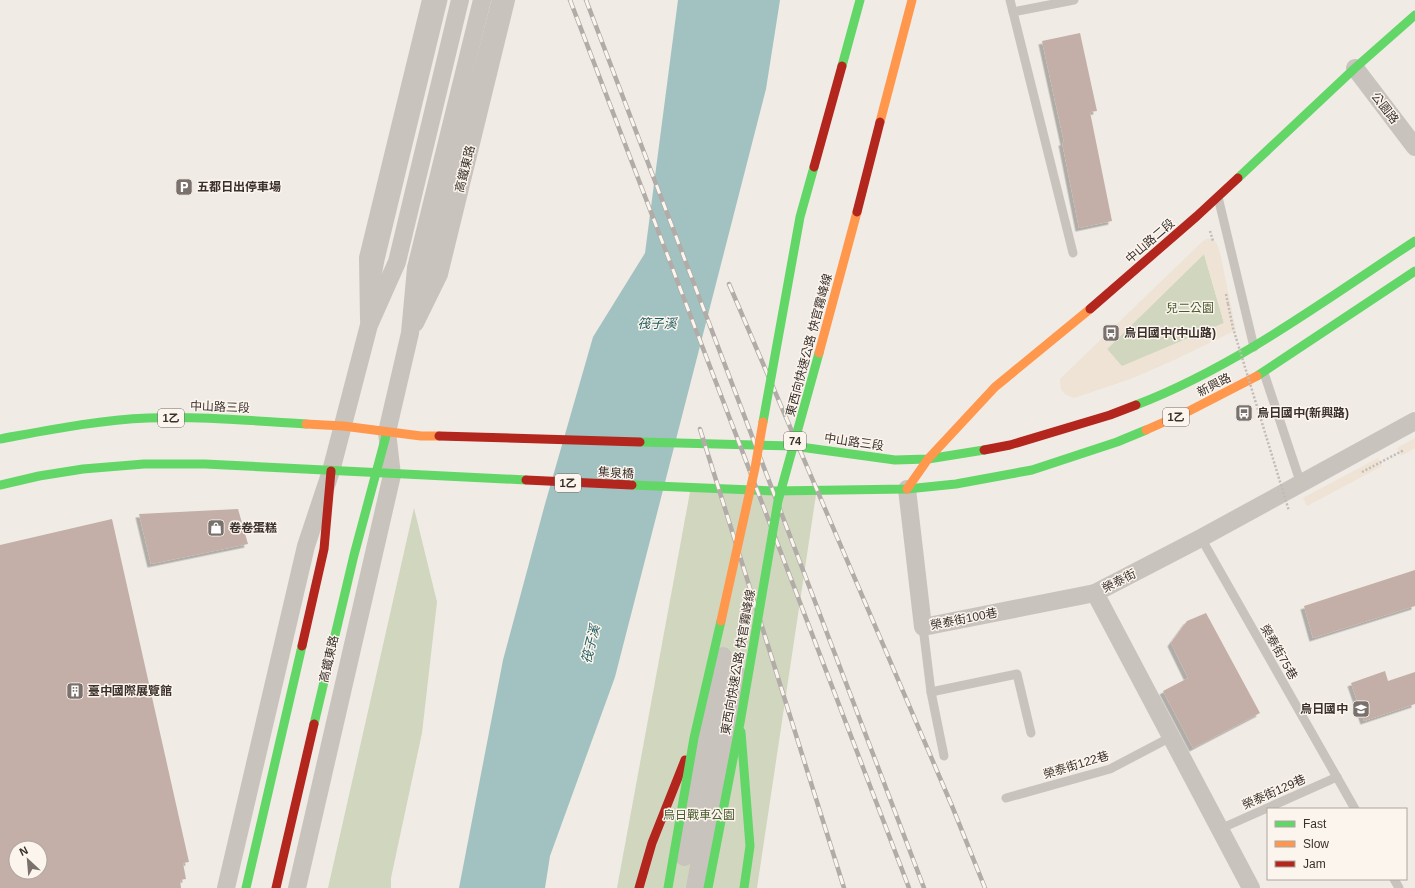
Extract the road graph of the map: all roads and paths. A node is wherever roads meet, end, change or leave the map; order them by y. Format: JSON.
{"nodes":[{"id":1,"x":431,"y":0,"type":"edge"},
{"id":2,"x":443,"y":0,"type":"edge"},
{"id":3,"x":460,"y":0,"type":"edge"},
{"id":4,"x":482,"y":0,"type":"edge"},
{"id":5,"x":496,"y":0,"type":"edge"},
{"id":6,"x":506,"y":0,"type":"edge"},
{"id":7,"x":860,"y":0,"type":"edge"},
{"id":8,"x":912,"y":0,"type":"edge"},
{"id":9,"x":1010,"y":0,"type":"edge"},
{"id":10,"x":1074,"y":0,"type":"edge"},
{"id":11,"x":1013,"y":12,"type":"junction"},
{"id":12,"x":1415,"y":15,"type":"edge"},
{"id":13,"x":1355,"y":68,"type":"junction"},
{"id":14,"x":1415,"y":147,"type":"edge"},
{"id":15,"x":1218,"y":195,"type":"junction"},
{"id":16,"x":1415,"y":241,"type":"edge"},
{"id":17,"x":1073,"y":253,"type":"dead end"},
{"id":18,"x":1415,"y":271,"type":"edge"},
{"id":19,"x":1228,"y":304,"type":"dead end"},
{"id":20,"x":369,"y":326,"type":"junction"},
{"id":21,"x":410,"y":332,"type":"junction"},
{"id":22,"x":1254,"y":347,"type":"junction"},
{"id":23,"x":1264,"y":373,"type":"junction"},
{"id":24,"x":1415,"y":421,"type":"edge"},
{"id":25,"x":343,"y":426,"type":"junction"},
{"id":26,"x":387,"y":432,"type":"junction"},
{"id":27,"x":0,"y":439,"type":"edge"},
{"id":28,"x":1404,"y":450,"type":"dead end"},
{"id":29,"x":928,"y":459,"type":"junction"},
{"id":30,"x":1384,"y":461,"type":"dead end"},
{"id":31,"x":331,"y":471,"type":"junction"},
{"id":32,"x":392,"y":475,"type":"junction"},
{"id":33,"x":1301,"y":484,"type":"junction"},
{"id":34,"x":0,"y":485,"type":"edge"},
{"id":35,"x":907,"y":489,"type":"junction"},
{"id":36,"x":755,"y":491,"type":"junction"},
{"id":37,"x":775,"y":491,"type":"junction"},
{"id":38,"x":1289,"y":511,"type":"dead end"},
{"id":39,"x":1201,"y":538,"type":"junction"},
{"id":40,"x":1095,"y":593,"type":"junction"},
{"id":41,"x":923,"y":627,"type":"junction"},
{"id":42,"x":930,"y":692,"type":"junction"},
{"id":43,"x":740,"y":723,"type":"junction"},
{"id":44,"x":1031,"y":732,"type":"dead end"},
{"id":45,"x":1171,"y":737,"type":"junction"},
{"id":46,"x":694,"y":738,"type":"junction"},
{"id":47,"x":944,"y":756,"type":"dead end"},
{"id":48,"x":1337,"y":777,"type":"junction"},
{"id":49,"x":1006,"y":798,"type":"dead end"},
{"id":50,"x":1267,"y":808,"type":"edge"},
{"id":51,"x":1267,"y":808,"type":"edge"},
{"id":52,"x":1354,"y":808,"type":"edge"},
{"id":53,"x":1220,"y":829,"type":"junction"},
{"id":54,"x":226,"y":888,"type":"edge"},
{"id":55,"x":246,"y":888,"type":"edge"},
{"id":56,"x":276,"y":888,"type":"edge"},
{"id":57,"x":297,"y":888,"type":"edge"},
{"id":58,"x":639,"y":888,"type":"edge"},
{"id":59,"x":668,"y":888,"type":"edge"},
{"id":60,"x":679,"y":888,"type":"edge"},
{"id":61,"x":695,"y":888,"type":"edge"},
{"id":62,"x":708,"y":888,"type":"edge"},
{"id":63,"x":744,"y":888,"type":"edge"},
{"id":64,"x":1251,"y":888,"type":"edge"}],
"edges":[{"from":1,"to":20,"type":"street"},
{"from":2,"to":20,"type":"lane"},
{"from":3,"to":20,"type":"street"},
{"from":4,"to":21,"type":"street","name":"高鐵東路"},
{"from":5,"to":21,"type":"lane"},
{"from":6,"to":21,"type":"street","name":"高鐵東路"},
{"from":7,"to":46,"type":"main road","name":"東西向快速公路 快官霧峰線","bridge":true},
{"from":8,"to":43,"type":"main road","name":"東西向快速公路 快官霧峰線","number":"74","bridge":true},
{"from":9,"to":11,"type":"lane"},
{"from":10,"to":11,"type":"lane"},
{"from":11,"to":17,"type":"lane"},
{"from":12,"to":13,"type":"main road","name":"中山路二段"},
{"from":13,"to":14,"type":"street","name":"公園路"},
{"from":13,"to":15,"type":"main road","name":"中山路二段"},
{"from":15,"to":22,"type":"lane"},
{"from":15,"to":29,"type":"main road","name":"中山路二段"},
{"from":16,"to":22,"type":"main road","name":"新興路","number":"1乙"},
{"from":18,"to":23,"type":"main road","name":"新興路","number":"1乙"},
{"from":19,"to":38,"type":"path","bridge":true},
{"from":20,"to":25,"type":"street"},
{"from":21,"to":26,"type":"street","name":"高鐵東路"},
{"from":22,"to":29,"type":"main road","name":"新興路","number":"1乙"},
{"from":23,"to":33,"type":"lane"},
{"from":23,"to":35,"type":"main road","name":"新興路","number":"1乙"},
{"from":24,"to":33,"type":"street","name":"榮泰街"},
{"from":25,"to":26,"type":"main road","name":"中山路三段","number":"1乙"},
{"from":25,"to":27,"type":"main road","name":"中山路三段","number":"1乙"},
{"from":25,"to":31,"type":"street"},
{"from":26,"to":29,"type":"main road","name":"中山路三段","number":"1乙"},
{"from":26,"to":32,"type":"street","name":"高鐵東路"},
{"from":28,"to":30,"type":"path"},
{"from":29,"to":35,"type":"main road","name":"中山路二段"},
{"from":31,"to":32,"type":"main road","number":"1乙"},
{"from":31,"to":34,"type":"main road","number":"1乙"},
{"from":31,"to":54,"type":"street"},
{"from":31,"to":55,"type":"main road"},
{"from":32,"to":36,"type":"main road","name":"集泉橋","number":"1乙"},
{"from":32,"to":56,"type":"main road","name":"高鐵東路"},
{"from":32,"to":57,"type":"street","name":"高鐵東路"},
{"from":33,"to":39,"type":"street","name":"榮泰街"},
{"from":35,"to":37,"type":"main road","number":"1乙"},
{"from":35,"to":41,"type":"street","name":"榮泰街100巷"},
{"from":36,"to":37,"type":"main road","number":"1乙"},
{"from":36,"to":60,"type":"street"},
{"from":37,"to":61,"type":"street"},
{"from":39,"to":40,"type":"street","name":"榮泰街"},
{"from":39,"to":48,"type":"lane","name":"榮泰街75巷"},
{"from":40,"to":41,"type":"street","name":"榮泰街100巷"},
{"from":40,"to":45,"type":"street","name":"榮泰街"},
{"from":41,"to":42,"type":"lane"},
{"from":42,"to":44,"type":"lane"},
{"from":42,"to":47,"type":"lane"},
{"from":43,"to":62,"type":"main road","name":"東西向快速公路 快官霧峰線","number":"74","bridge":true},
{"from":43,"to":63,"type":"main road","number":"74","bridge":true},
{"from":45,"to":49,"type":"lane","name":"榮泰街122巷"},
{"from":45,"to":53,"type":"street","name":"榮泰街"},
{"from":46,"to":58,"type":"main road","bridge":true},
{"from":46,"to":59,"type":"main road","name":"東西向快速公路 快官霧峰線","bridge":true},
{"from":48,"to":51,"type":"lane","name":"榮泰街129巷"},
{"from":48,"to":52,"type":"lane","name":"榮泰街75巷"},
{"from":50,"to":53,"type":"lane","name":"榮泰街129巷"},
{"from":53,"to":64,"type":"street","name":"榮泰街"}]}
